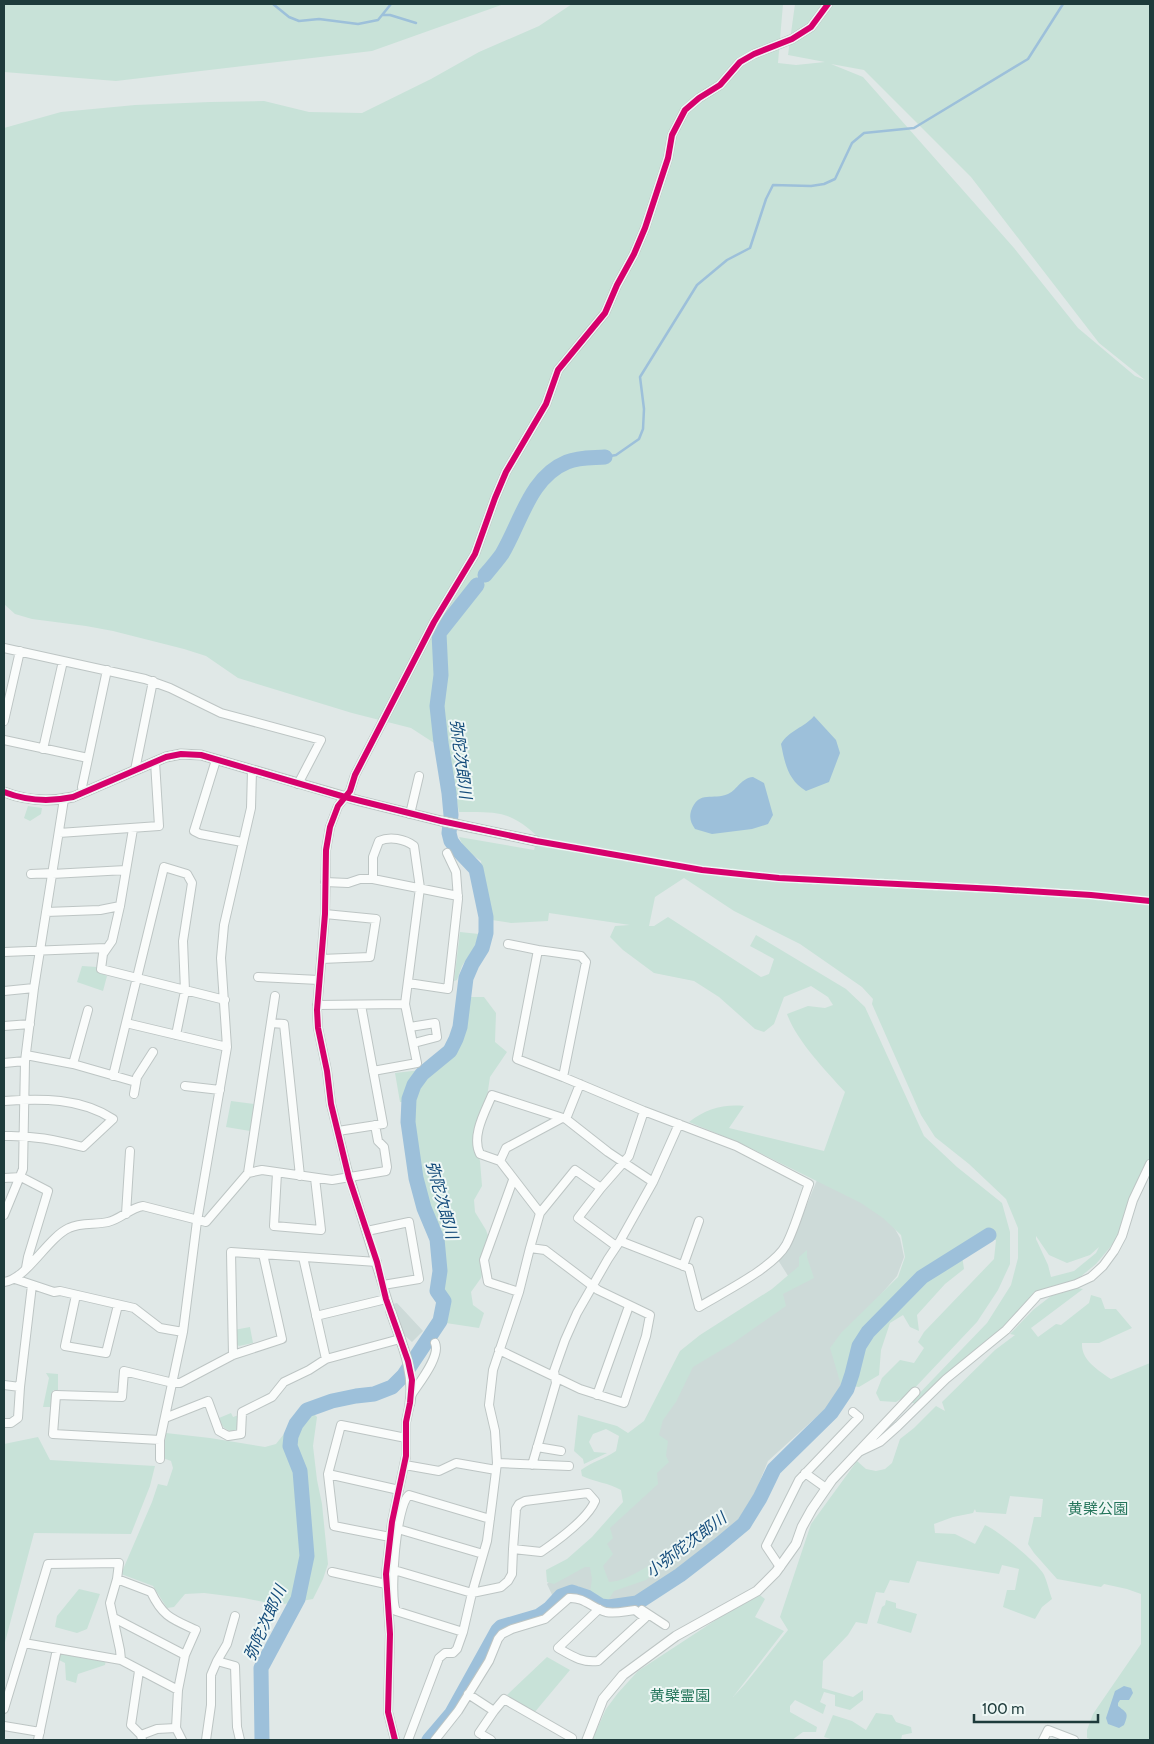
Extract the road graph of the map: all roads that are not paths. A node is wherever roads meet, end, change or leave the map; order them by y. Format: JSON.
{"nodes":[{"id":1,"x":828,"y":4,"type":"edge"},
{"id":2,"x":4,"y":648,"type":"edge"},
{"id":3,"x":20,"y":651,"type":"junction"},
{"id":4,"x":63,"y":661,"type":"junction"},
{"id":5,"x":107,"y":670,"type":"junction"},
{"id":6,"x":153,"y":681,"type":"junction"},
{"id":7,"x":4,"y":720,"type":"edge"},
{"id":8,"x":4,"y":740,"type":"edge"},
{"id":9,"x":44,"y":749,"type":"junction"},
{"id":10,"x":88,"y":758,"type":"junction"},
{"id":11,"x":216,"y":760,"type":"junction"},
{"id":12,"x":155,"y":762,"type":"junction"},
{"id":13,"x":135,"y":770,"type":"junction"},
{"id":14,"x":252,"y":770,"type":"junction"},
{"id":15,"x":419,"y":776,"type":"dead end"},
{"id":16,"x":298,"y":784,"type":"junction"},
{"id":17,"x":4,"y":792,"type":"edge"},
{"id":18,"x":84,"y":792,"type":"junction"},
{"id":19,"x":344,"y":797,"type":"junction"},
{"id":20,"x":64,"y":798,"type":"junction"},
{"id":21,"x":410,"y":814,"type":"junction"},
{"id":22,"x":133,"y":829,"type":"junction"},
{"id":23,"x":59,"y":833,"type":"junction"},
{"id":24,"x":536,"y":841,"type":"tunnel mouth"},
{"id":25,"x":242,"y":842,"type":"junction"},
{"id":26,"x":447,"y":853,"type":"dead end"},
{"id":27,"x":126,"y":870,"type":"junction"},
{"id":28,"x":53,"y":873,"type":"junction"},
{"id":29,"x":31,"y":874,"type":"dead end"},
{"id":30,"x":373,"y":880,"type":"junction"},
{"id":31,"x":325,"y":882,"type":"junction"},
{"id":32,"x":420,"y":888,"type":"junction"},
{"id":33,"x":458,"y":896,"type":"junction"},
{"id":34,"x":120,"y":906,"type":"junction"},
{"id":35,"x":46,"y":912,"type":"junction"},
{"id":36,"x":325,"y":914,"type":"junction"},
{"id":37,"x":508,"y":944,"type":"dead end"},
{"id":38,"x":106,"y":948,"type":"junction"},
{"id":39,"x":40,"y":950,"type":"junction"},
{"id":40,"x":538,"y":950,"type":"junction"},
{"id":41,"x":4,"y":952,"type":"edge"},
{"id":42,"x":321,"y":959,"type":"junction"},
{"id":43,"x":258,"y":977,"type":"dead end"},
{"id":44,"x":137,"y":978,"type":"junction"},
{"id":45,"x":319,"y":980,"type":"junction"},
{"id":46,"x":408,"y":984,"type":"junction"},
{"id":47,"x":34,"y":988,"type":"junction"},
{"id":48,"x":185,"y":990,"type":"junction"},
{"id":49,"x":4,"y":991,"type":"edge"},
{"id":50,"x":275,"y":996,"type":"dead end"},
{"id":51,"x":225,"y":1000,"type":"junction"},
{"id":52,"x":361,"y":1004,"type":"junction"},
{"id":53,"x":405,"y":1004,"type":"junction"},
{"id":54,"x":317,"y":1005,"type":"junction"},
{"id":55,"x":88,"y":1010,"type":"dead end"},
{"id":56,"x":126,"y":1023,"type":"junction"},
{"id":57,"x":272,"y":1023,"type":"junction"},
{"id":58,"x":30,"y":1024,"type":"junction"},
{"id":59,"x":4,"y":1026,"type":"edge"},
{"id":60,"x":410,"y":1027,"type":"junction"},
{"id":61,"x":176,"y":1036,"type":"junction"},
{"id":62,"x":414,"y":1043,"type":"junction"},
{"id":63,"x":227,"y":1047,"type":"junction"},
{"id":64,"x":153,"y":1052,"type":"dead end"},
{"id":65,"x":25,"y":1058,"type":"junction"},
{"id":66,"x":4,"y":1063,"type":"edge"},
{"id":67,"x":73,"y":1064,"type":"junction"},
{"id":68,"x":373,"y":1071,"type":"junction"},
{"id":69,"x":113,"y":1076,"type":"junction"},
{"id":70,"x":563,"y":1077,"type":"junction"},
{"id":71,"x":136,"y":1082,"type":"junction"},
{"id":72,"x":580,"y":1084,"type":"junction"},
{"id":73,"x":185,"y":1086,"type":"dead end"},
{"id":74,"x":220,"y":1090,"type":"junction"},
{"id":75,"x":134,"y":1094,"type":"dead end"},
{"id":76,"x":25,"y":1099,"type":"junction"},
{"id":77,"x":4,"y":1100,"type":"edge"},
{"id":78,"x":644,"y":1111,"type":"junction"},
{"id":79,"x":564,"y":1118,"type":"junction"},
{"id":80,"x":679,"y":1124,"type":"junction"},
{"id":81,"x":375,"y":1125,"type":"junction"},
{"id":82,"x":338,"y":1131,"type":"junction"},
{"id":83,"x":24,"y":1135,"type":"junction"},
{"id":84,"x":4,"y":1136,"type":"edge"},
{"id":85,"x":130,"y":1151,"type":"dead end"},
{"id":86,"x":500,"y":1162,"type":"junction"},
{"id":87,"x":624,"y":1163,"type":"junction"},
{"id":88,"x":1150,"y":1164,"type":"edge"},
{"id":89,"x":277,"y":1172,"type":"junction"},
{"id":90,"x":248,"y":1173,"type":"junction"},
{"id":91,"x":300,"y":1176,"type":"junction"},
{"id":92,"x":4,"y":1178,"type":"edge"},
{"id":93,"x":21,"y":1178,"type":"junction"},
{"id":94,"x":315,"y":1178,"type":"junction"},
{"id":95,"x":349,"y":1178,"type":"junction"},
{"id":96,"x":513,"y":1180,"type":"junction"},
{"id":97,"x":653,"y":1182,"type":"junction"},
{"id":98,"x":601,"y":1188,"type":"junction"},
{"id":99,"x":540,"y":1213,"type":"junction"},
{"id":100,"x":126,"y":1214,"type":"junction"},
{"id":101,"x":4,"y":1215,"type":"edge"},
{"id":102,"x":197,"y":1221,"type":"junction"},
{"id":103,"x":699,"y":1221,"type":"dead end"},
{"id":104,"x":367,"y":1231,"type":"junction"},
{"id":105,"x":618,"y":1244,"type":"junction"},
{"id":106,"x":530,"y":1248,"type":"junction"},
{"id":107,"x":263,"y":1254,"type":"junction"},
{"id":108,"x":303,"y":1257,"type":"junction"},
{"id":109,"x":376,"y":1262,"type":"junction"},
{"id":110,"x":683,"y":1266,"type":"junction"},
{"id":111,"x":26,"y":1268,"type":"junction"},
{"id":112,"x":14,"y":1279,"type":"junction"},
{"id":113,"x":4,"y":1282,"type":"edge"},
{"id":114,"x":32,"y":1285,"type":"junction"},
{"id":115,"x":383,"y":1285,"type":"junction"},
{"id":116,"x":592,"y":1285,"type":"junction"},
{"id":117,"x":519,"y":1292,"type":"junction"},
{"id":118,"x":76,"y":1295,"type":"junction"},
{"id":119,"x":386,"y":1299,"type":"junction"},
{"id":120,"x":118,"y":1305,"type":"junction"},
{"id":121,"x":629,"y":1306,"type":"junction"},
{"id":122,"x":391,"y":1312,"type":"joint"},
{"id":123,"x":316,"y":1316,"type":"junction"},
{"id":124,"x":183,"y":1332,"type":"junction"},
{"id":125,"x":400,"y":1339,"type":"junction"},
{"id":126,"x":435,"y":1343,"type":"dead end"},
{"id":127,"x":499,"y":1350,"type":"junction"},
{"id":128,"x":233,"y":1355,"type":"junction"},
{"id":129,"x":326,"y":1359,"type":"junction"},
{"id":130,"x":555,"y":1377,"type":"junction"},
{"id":131,"x":173,"y":1383,"type":"junction"},
{"id":132,"x":4,"y":1385,"type":"edge"},
{"id":133,"x":20,"y":1387,"type":"junction"},
{"id":134,"x":915,"y":1392,"type":"dead end"},
{"id":135,"x":598,"y":1395,"type":"junction"},
{"id":136,"x":411,"y":1398,"type":"junction"},
{"id":137,"x":853,"y":1412,"type":"dead end"},
{"id":138,"x":165,"y":1418,"type":"junction"},
{"id":139,"x":4,"y":1423,"type":"edge"},
{"id":140,"x":406,"y":1438,"type":"junction"},
{"id":141,"x":160,"y":1440,"type":"junction"},
{"id":142,"x":537,"y":1448,"type":"junction"},
{"id":143,"x":561,"y":1451,"type":"dead end"},
{"id":144,"x":857,"y":1452,"type":"junction"},
{"id":145,"x":160,"y":1460,"type":"dead end"},
{"id":146,"x":405,"y":1464,"type":"junction"},
{"id":147,"x":532,"y":1465,"type":"junction"},
{"id":148,"x":569,"y":1466,"type":"dead end"},
{"id":149,"x":497,"y":1467,"type":"junction"},
{"id":150,"x":805,"y":1473,"type":"junction"},
{"id":151,"x":328,"y":1474,"type":"junction"},
{"id":152,"x":826,"y":1488,"type":"junction"},
{"id":153,"x":399,"y":1490,"type":"junction"},
{"id":154,"x":490,"y":1519,"type":"junction"},
{"id":155,"x":398,"y":1529,"type":"junction"},
{"id":156,"x":390,"y":1537,"type":"junction"},
{"id":157,"x":513,"y":1549,"type":"junction"},
{"id":158,"x":483,"y":1554,"type":"junction"},
{"id":159,"x":780,"y":1567,"type":"junction"},
{"id":160,"x":394,"y":1570,"type":"junction"},
{"id":161,"x":332,"y":1572,"type":"dead end"},
{"id":162,"x":117,"y":1579,"type":"junction"},
{"id":163,"x":386,"y":1584,"type":"junction"},
{"id":164,"x":472,"y":1593,"type":"junction"},
{"id":165,"x":599,"y":1609,"type":"junction"},
{"id":166,"x":635,"y":1610,"type":"junction"},
{"id":167,"x":235,"y":1616,"type":"dead end"},
{"id":168,"x":114,"y":1618,"type":"junction"},
{"id":169,"x":665,"y":1625,"type":"dead end"},
{"id":170,"x":464,"y":1632,"type":"junction"},
{"id":171,"x":24,"y":1643,"type":"junction"},
{"id":172,"x":57,"y":1649,"type":"junction"},
{"id":173,"x":185,"y":1655,"type":"junction"},
{"id":174,"x":120,"y":1660,"type":"junction"},
{"id":175,"x":217,"y":1661,"type":"junction"},
{"id":176,"x":139,"y":1671,"type":"junction"},
{"id":177,"x":178,"y":1690,"type":"junction"},
{"id":178,"x":468,"y":1694,"type":"junction"},
{"id":179,"x":4,"y":1709,"type":"edge"},
{"id":180,"x":494,"y":1711,"type":"junction"},
{"id":181,"x":4,"y":1726,"type":"edge"},
{"id":182,"x":176,"y":1728,"type":"junction"},
{"id":183,"x":39,"y":1736,"type":"edge"},
{"id":184,"x":141,"y":1737,"type":"edge"},
{"id":185,"x":572,"y":1738,"type":"dead end"},
{"id":186,"x":182,"y":1740,"type":"edge"},
{"id":187,"x":206,"y":1740,"type":"edge"},
{"id":188,"x":240,"y":1740,"type":"edge"},
{"id":189,"x":395,"y":1740,"type":"edge"},
{"id":190,"x":408,"y":1740,"type":"edge"},
{"id":191,"x":435,"y":1740,"type":"edge"},
{"id":192,"x":491,"y":1740,"type":"edge"},
{"id":193,"x":587,"y":1740,"type":"edge"},
{"id":194,"x":1043,"y":1740,"type":"edge"},
{"id":195,"x":1074,"y":1740,"type":"edge"}],
"edges":[{"from":1,"to":19,"type":"street"},
{"from":2,"to":3,"type":"street"},
{"from":3,"to":4,"type":"street"},
{"from":3,"to":7,"type":"street"},
{"from":4,"to":5,"type":"street"},
{"from":4,"to":9,"type":"street"},
{"from":5,"to":6,"type":"street"},
{"from":5,"to":10,"type":"street"},
{"from":6,"to":13,"type":"street"},
{"from":6,"to":16,"type":"street"},
{"from":8,"to":9,"type":"street"},
{"from":9,"to":10,"type":"street"},
{"from":10,"to":18,"type":"street"},
{"from":11,"to":12,"type":"street"},
{"from":11,"to":14,"type":"street"},
{"from":11,"to":25,"type":"street"},
{"from":12,"to":13,"type":"street"},
{"from":12,"to":22,"type":"street"},
{"from":13,"to":18,"type":"street"},
{"from":14,"to":16,"type":"street"},
{"from":14,"to":25,"type":"street"},
{"from":15,"to":21,"type":"street"},
{"from":16,"to":19,"type":"street"},
{"from":17,"to":20,"type":"street"},
{"from":18,"to":20,"type":"street"},
{"from":19,"to":21,"type":"street"},
{"from":19,"to":31,"type":"street"},
{"from":20,"to":23,"type":"street"},
{"from":21,"to":24,"type":"street"},
{"from":22,"to":23,"type":"street"},
{"from":22,"to":27,"type":"street"},
{"from":23,"to":28,"type":"street"},
{"from":25,"to":51,"type":"street"},
{"from":26,"to":33,"type":"street"},
{"from":27,"to":28,"type":"street"},
{"from":27,"to":34,"type":"street"},
{"from":28,"to":29,"type":"street"},
{"from":28,"to":35,"type":"street"},
{"from":30,"to":31,"type":"street"},
{"from":30,"to":32,"type":"street"},
{"from":30,"to":32,"type":"street"},
{"from":31,"to":36,"type":"street"},
{"from":32,"to":33,"type":"street"},
{"from":32,"to":46,"type":"street"},
{"from":33,"to":46,"type":"street"},
{"from":34,"to":35,"type":"street"},
{"from":34,"to":38,"type":"street"},
{"from":35,"to":39,"type":"street"},
{"from":36,"to":42,"type":"street"},
{"from":36,"to":42,"type":"street"},
{"from":37,"to":40,"type":"street"},
{"from":38,"to":39,"type":"street"},
{"from":38,"to":44,"type":"street"},
{"from":39,"to":41,"type":"street"},
{"from":39,"to":47,"type":"street"},
{"from":40,"to":70,"type":"street"},
{"from":40,"to":70,"type":"street"},
{"from":42,"to":45,"type":"street"},
{"from":43,"to":45,"type":"street"},
{"from":44,"to":48,"type":"street"},
{"from":44,"to":48,"type":"street"},
{"from":44,"to":56,"type":"street"},
{"from":45,"to":54,"type":"street"},
{"from":46,"to":53,"type":"street"},
{"from":47,"to":49,"type":"street"},
{"from":47,"to":58,"type":"street"},
{"from":48,"to":51,"type":"street"},
{"from":48,"to":61,"type":"street"},
{"from":50,"to":57,"type":"street"},
{"from":51,"to":63,"type":"street"},
{"from":52,"to":53,"type":"street"},
{"from":52,"to":54,"type":"street"},
{"from":52,"to":68,"type":"street"},
{"from":53,"to":60,"type":"street"},
{"from":54,"to":82,"type":"street"},
{"from":55,"to":67,"type":"street"},
{"from":56,"to":61,"type":"street"},
{"from":56,"to":69,"type":"street"},
{"from":57,"to":90,"type":"street"},
{"from":57,"to":91,"type":"street"},
{"from":58,"to":59,"type":"street"},
{"from":58,"to":65,"type":"street"},
{"from":60,"to":62,"type":"street"},
{"from":60,"to":62,"type":"street"},
{"from":61,"to":63,"type":"street"},
{"from":62,"to":68,"type":"street"},
{"from":63,"to":74,"type":"street"},
{"from":64,"to":71,"type":"street"},
{"from":65,"to":66,"type":"street"},
{"from":65,"to":67,"type":"street"},
{"from":65,"to":76,"type":"street"},
{"from":67,"to":69,"type":"street"},
{"from":68,"to":81,"type":"street"},
{"from":69,"to":71,"type":"street"},
{"from":70,"to":72,"type":"street"},
{"from":71,"to":75,"type":"street"},
{"from":72,"to":78,"type":"street"},
{"from":72,"to":79,"type":"street"},
{"from":73,"to":74,"type":"street"},
{"from":74,"to":102,"type":"street"},
{"from":76,"to":77,"type":"street"},
{"from":76,"to":83,"type":"street"},
{"from":76,"to":83,"type":"street"},
{"from":78,"to":80,"type":"street"},
{"from":78,"to":87,"type":"street"},
{"from":79,"to":86,"type":"street"},
{"from":79,"to":86,"type":"street"},
{"from":79,"to":87,"type":"street"},
{"from":80,"to":97,"type":"street"},
{"from":80,"to":110,"type":"street"},
{"from":81,"to":82,"type":"street"},
{"from":81,"to":95,"type":"street"},
{"from":82,"to":95,"type":"street"},
{"from":83,"to":84,"type":"street"},
{"from":83,"to":93,"type":"street"},
{"from":85,"to":100,"type":"street"},
{"from":86,"to":96,"type":"street"},
{"from":87,"to":97,"type":"street"},
{"from":87,"to":98,"type":"street"},
{"from":88,"to":144,"type":"street"},
{"from":89,"to":90,"type":"street"},
{"from":89,"to":91,"type":"street"},
{"from":89,"to":94,"type":"street"},
{"from":90,"to":102,"type":"street"},
{"from":91,"to":94,"type":"street"},
{"from":92,"to":93,"type":"street"},
{"from":93,"to":101,"type":"street"},
{"from":93,"to":111,"type":"street"},
{"from":94,"to":95,"type":"street"},
{"from":95,"to":104,"type":"street"},
{"from":96,"to":99,"type":"street"},
{"from":96,"to":117,"type":"street"},
{"from":97,"to":105,"type":"street"},
{"from":98,"to":99,"type":"street"},
{"from":98,"to":105,"type":"street"},
{"from":99,"to":106,"type":"street"},
{"from":100,"to":102,"type":"street"},
{"from":100,"to":111,"type":"street"},
{"from":102,"to":124,"type":"street"},
{"from":103,"to":110,"type":"street"},
{"from":104,"to":109,"type":"street"},
{"from":104,"to":115,"type":"street"},
{"from":105,"to":110,"type":"street"},
{"from":105,"to":116,"type":"street"},
{"from":106,"to":116,"type":"street"},
{"from":106,"to":117,"type":"street"},
{"from":107,"to":108,"type":"street"},
{"from":107,"to":128,"type":"street"},
{"from":107,"to":128,"type":"street"},
{"from":108,"to":109,"type":"street"},
{"from":108,"to":123,"type":"street"},
{"from":109,"to":115,"type":"street"},
{"from":111,"to":112,"type":"street"},
{"from":112,"to":113,"type":"street"},
{"from":112,"to":114,"type":"street"},
{"from":114,"to":118,"type":"street"},
{"from":114,"to":133,"type":"street"},
{"from":115,"to":119,"type":"street"},
{"from":116,"to":121,"type":"street"},
{"from":116,"to":130,"type":"street"},
{"from":117,"to":127,"type":"street"},
{"from":118,"to":120,"type":"street"},
{"from":118,"to":120,"type":"street"},
{"from":119,"to":122,"type":"street"},
{"from":119,"to":123,"type":"street"},
{"from":120,"to":124,"type":"street"},
{"from":121,"to":135,"type":"street"},
{"from":121,"to":135,"type":"street"},
{"from":122,"to":125,"type":"street"},
{"from":123,"to":129,"type":"street"},
{"from":124,"to":131,"type":"street"},
{"from":125,"to":129,"type":"street"},
{"from":125,"to":136,"type":"street"},
{"from":126,"to":136,"type":"street"},
{"from":127,"to":130,"type":"street"},
{"from":127,"to":149,"type":"street"},
{"from":128,"to":131,"type":"street"},
{"from":129,"to":138,"type":"street"},
{"from":130,"to":135,"type":"street"},
{"from":130,"to":142,"type":"street"},
{"from":131,"to":138,"type":"street"},
{"from":131,"to":141,"type":"street"},
{"from":132,"to":133,"type":"street"},
{"from":133,"to":139,"type":"street"},
{"from":134,"to":144,"type":"street"},
{"from":136,"to":140,"type":"street"},
{"from":137,"to":150,"type":"street"},
{"from":138,"to":141,"type":"street"},
{"from":140,"to":146,"type":"street"},
{"from":140,"to":151,"type":"street"},
{"from":141,"to":145,"type":"street"},
{"from":142,"to":143,"type":"street"},
{"from":142,"to":147,"type":"street"},
{"from":144,"to":152,"type":"street"},
{"from":146,"to":149,"type":"street"},
{"from":146,"to":153,"type":"street"},
{"from":147,"to":148,"type":"street"},
{"from":147,"to":149,"type":"street"},
{"from":149,"to":154,"type":"street"},
{"from":150,"to":152,"type":"street"},
{"from":150,"to":159,"type":"street"},
{"from":151,"to":153,"type":"street"},
{"from":151,"to":156,"type":"street"},
{"from":152,"to":159,"type":"street"},
{"from":153,"to":156,"type":"street"},
{"from":154,"to":155,"type":"street"},
{"from":154,"to":158,"type":"street"},
{"from":155,"to":158,"type":"street"},
{"from":155,"to":160,"type":"street"},
{"from":156,"to":163,"type":"street"},
{"from":157,"to":157,"type":"street"},
{"from":157,"to":164,"type":"street"},
{"from":158,"to":164,"type":"street"},
{"from":159,"to":193,"type":"street"},
{"from":160,"to":164,"type":"street"},
{"from":160,"to":170,"type":"street"},
{"from":161,"to":163,"type":"street"},
{"from":162,"to":168,"type":"street"},
{"from":162,"to":171,"type":"street"},
{"from":162,"to":173,"type":"street"},
{"from":163,"to":189,"type":"street"},
{"from":164,"to":170,"type":"street"},
{"from":165,"to":166,"type":"street"},
{"from":165,"to":166,"type":"street"},
{"from":165,"to":178,"type":"street"},
{"from":166,"to":169,"type":"street"},
{"from":167,"to":175,"type":"street"},
{"from":168,"to":173,"type":"street"},
{"from":168,"to":174,"type":"street"},
{"from":170,"to":190,"type":"street"},
{"from":171,"to":172,"type":"street"},
{"from":171,"to":179,"type":"street"},
{"from":172,"to":174,"type":"street"},
{"from":172,"to":183,"type":"street"},
{"from":173,"to":177,"type":"street"},
{"from":174,"to":176,"type":"street"},
{"from":175,"to":187,"type":"street"},
{"from":175,"to":188,"type":"street"},
{"from":176,"to":177,"type":"street"},
{"from":176,"to":184,"type":"street"},
{"from":177,"to":182,"type":"street"},
{"from":178,"to":180,"type":"street"},
{"from":178,"to":191,"type":"street"},
{"from":180,"to":185,"type":"street"},
{"from":180,"to":192,"type":"street"},
{"from":181,"to":183,"type":"street"},
{"from":182,"to":184,"type":"street"},
{"from":182,"to":186,"type":"street"},
{"from":194,"to":195,"type":"street"}]}
